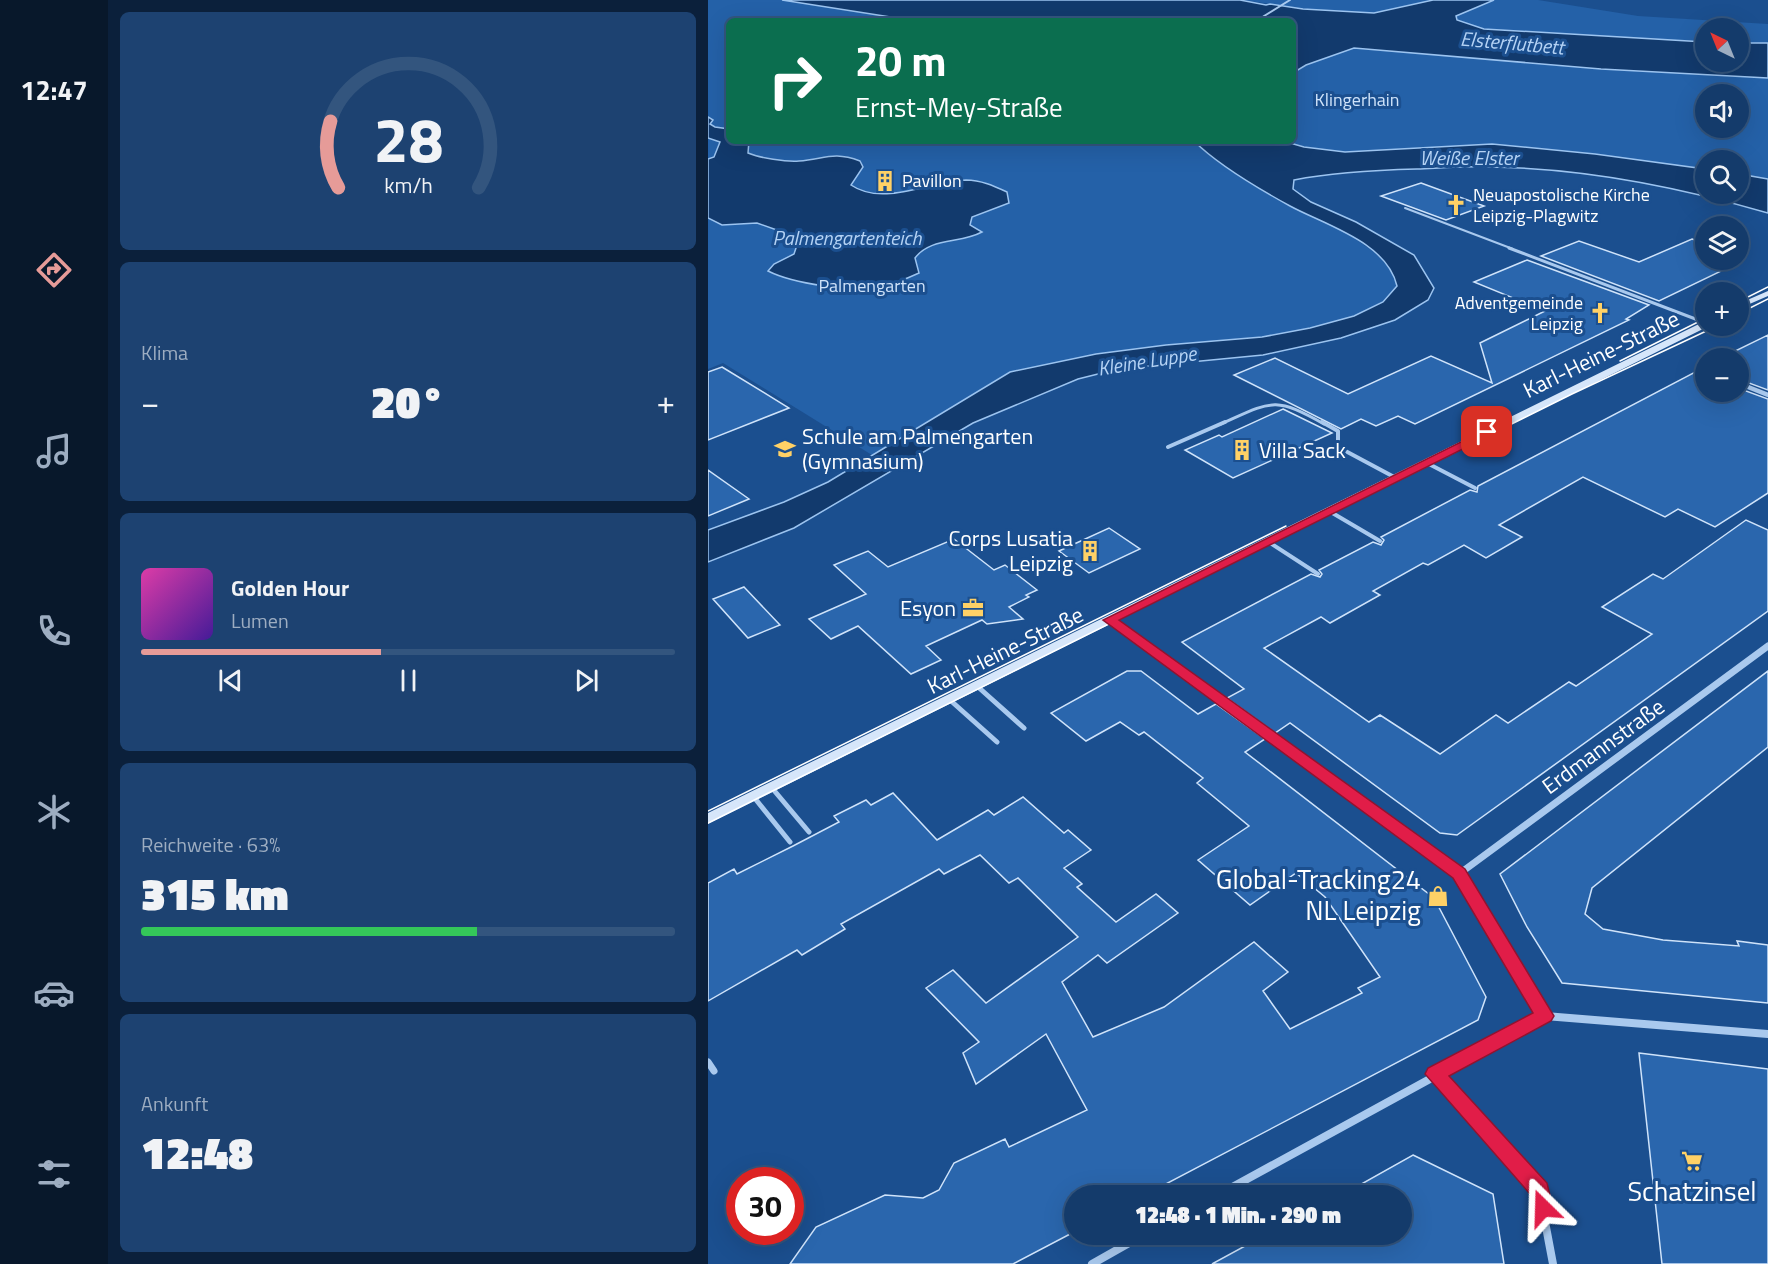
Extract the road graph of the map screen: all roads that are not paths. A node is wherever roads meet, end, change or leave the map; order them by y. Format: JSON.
{"nodes":[{"id":1,"x":1290,"y":0,"type":"edge"},
{"id":2,"x":1261,"y":18,"type":"edge"},
{"id":3,"x":1405,"y":208,"type":"dead end"},
{"id":4,"x":1768,"y":293,"type":"edge"},
{"id":5,"x":1749,"y":302,"type":"edge"},
{"id":6,"x":1695,"y":319,"type":"edge"},
{"id":7,"x":1695,"y":328,"type":"edge"},
{"id":8,"x":1749,"y":387,"type":"edge"},
{"id":9,"x":1768,"y":395,"type":"edge"},
{"id":10,"x":1168,"y":447,"type":"dead end"},
{"id":11,"x":1427,"y":462,"type":"junction"},
{"id":12,"x":1396,"y":477,"type":"junction"},
{"id":13,"x":1475,"y":488,"type":"dead end"},
{"id":14,"x":1329,"y":511,"type":"junction"},
{"id":15,"x":1267,"y":541,"type":"junction"},
{"id":16,"x":1380,"y":541,"type":"dead end"},
{"id":17,"x":1317,"y":574,"type":"dead end"},
{"id":18,"x":1110,"y":620,"type":"junction"},
{"id":19,"x":1768,"y":646,"type":"edge"},
{"id":20,"x":977,"y":685,"type":"junction"},
{"id":21,"x":950,"y":699,"type":"junction"},
{"id":22,"x":1024,"y":728,"type":"dead end"},
{"id":23,"x":997,"y":742,"type":"dead end"},
{"id":24,"x":772,"y":788,"type":"junction"},
{"id":25,"x":753,"y":796,"type":"junction"},
{"id":26,"x":708,"y":819,"type":"edge"},
{"id":27,"x":809,"y":832,"type":"dead end"},
{"id":28,"x":790,"y":842,"type":"dead end"},
{"id":29,"x":1459,"y":874,"type":"junction"},
{"id":30,"x":1545,"y":1016,"type":"junction"},
{"id":31,"x":1768,"y":1034,"type":"edge"},
{"id":32,"x":708,"y":1062,"type":"edge"},
{"id":33,"x":714,"y":1071,"type":"dead end"},
{"id":34,"x":1435,"y":1074,"type":"junction"},
{"id":35,"x":1236,"y":1185,"type":"edge"},
{"id":36,"x":1126,"y":1245,"type":"edge"},
{"id":37,"x":1092,"y":1264,"type":"edge"},
{"id":38,"x":1553,"y":1264,"type":"edge"}],
"edges":[{"from":1,"to":2,"type":"lane"},
{"from":3,"to":6,"type":"lane"},
{"from":4,"to":5,"type":"main road"},
{"from":7,"to":11,"type":"main road","name":"Karl-Heine-Straße"},
{"from":8,"to":9,"type":"street"},
{"from":10,"to":12,"type":"lane"},
{"from":11,"to":12,"type":"main road","name":"Karl-Heine-Straße"},
{"from":11,"to":13,"type":"lane"},
{"from":12,"to":14,"type":"main road","name":"Karl-Heine-Straße"},
{"from":14,"to":15,"type":"main road","name":"Karl-Heine-Straße"},
{"from":14,"to":16,"type":"lane"},
{"from":15,"to":17,"type":"lane"},
{"from":15,"to":18,"type":"main road","name":"Karl-Heine-Straße"},
{"from":18,"to":20,"type":"main road","name":"Karl-Heine-Straße"},
{"from":18,"to":29,"type":"street"},
{"from":19,"to":29,"type":"street","name":"Erdmannstraße"},
{"from":20,"to":21,"type":"main road","name":"Karl-Heine-Straße"},
{"from":20,"to":22,"type":"lane"},
{"from":21,"to":23,"type":"lane"},
{"from":21,"to":24,"type":"main road","name":"Karl-Heine-Straße"},
{"from":24,"to":25,"type":"main road","name":"Karl-Heine-Straße"},
{"from":24,"to":27,"type":"lane"},
{"from":25,"to":26,"type":"main road","name":"Karl-Heine-Straße"},
{"from":25,"to":28,"type":"lane"},
{"from":29,"to":30,"type":"street"},
{"from":30,"to":31,"type":"street"},
{"from":30,"to":34,"type":"street"},
{"from":32,"to":33,"type":"lane"},
{"from":34,"to":35,"type":"street"},
{"from":34,"to":38,"type":"street"},
{"from":36,"to":37,"type":"street"}]}
